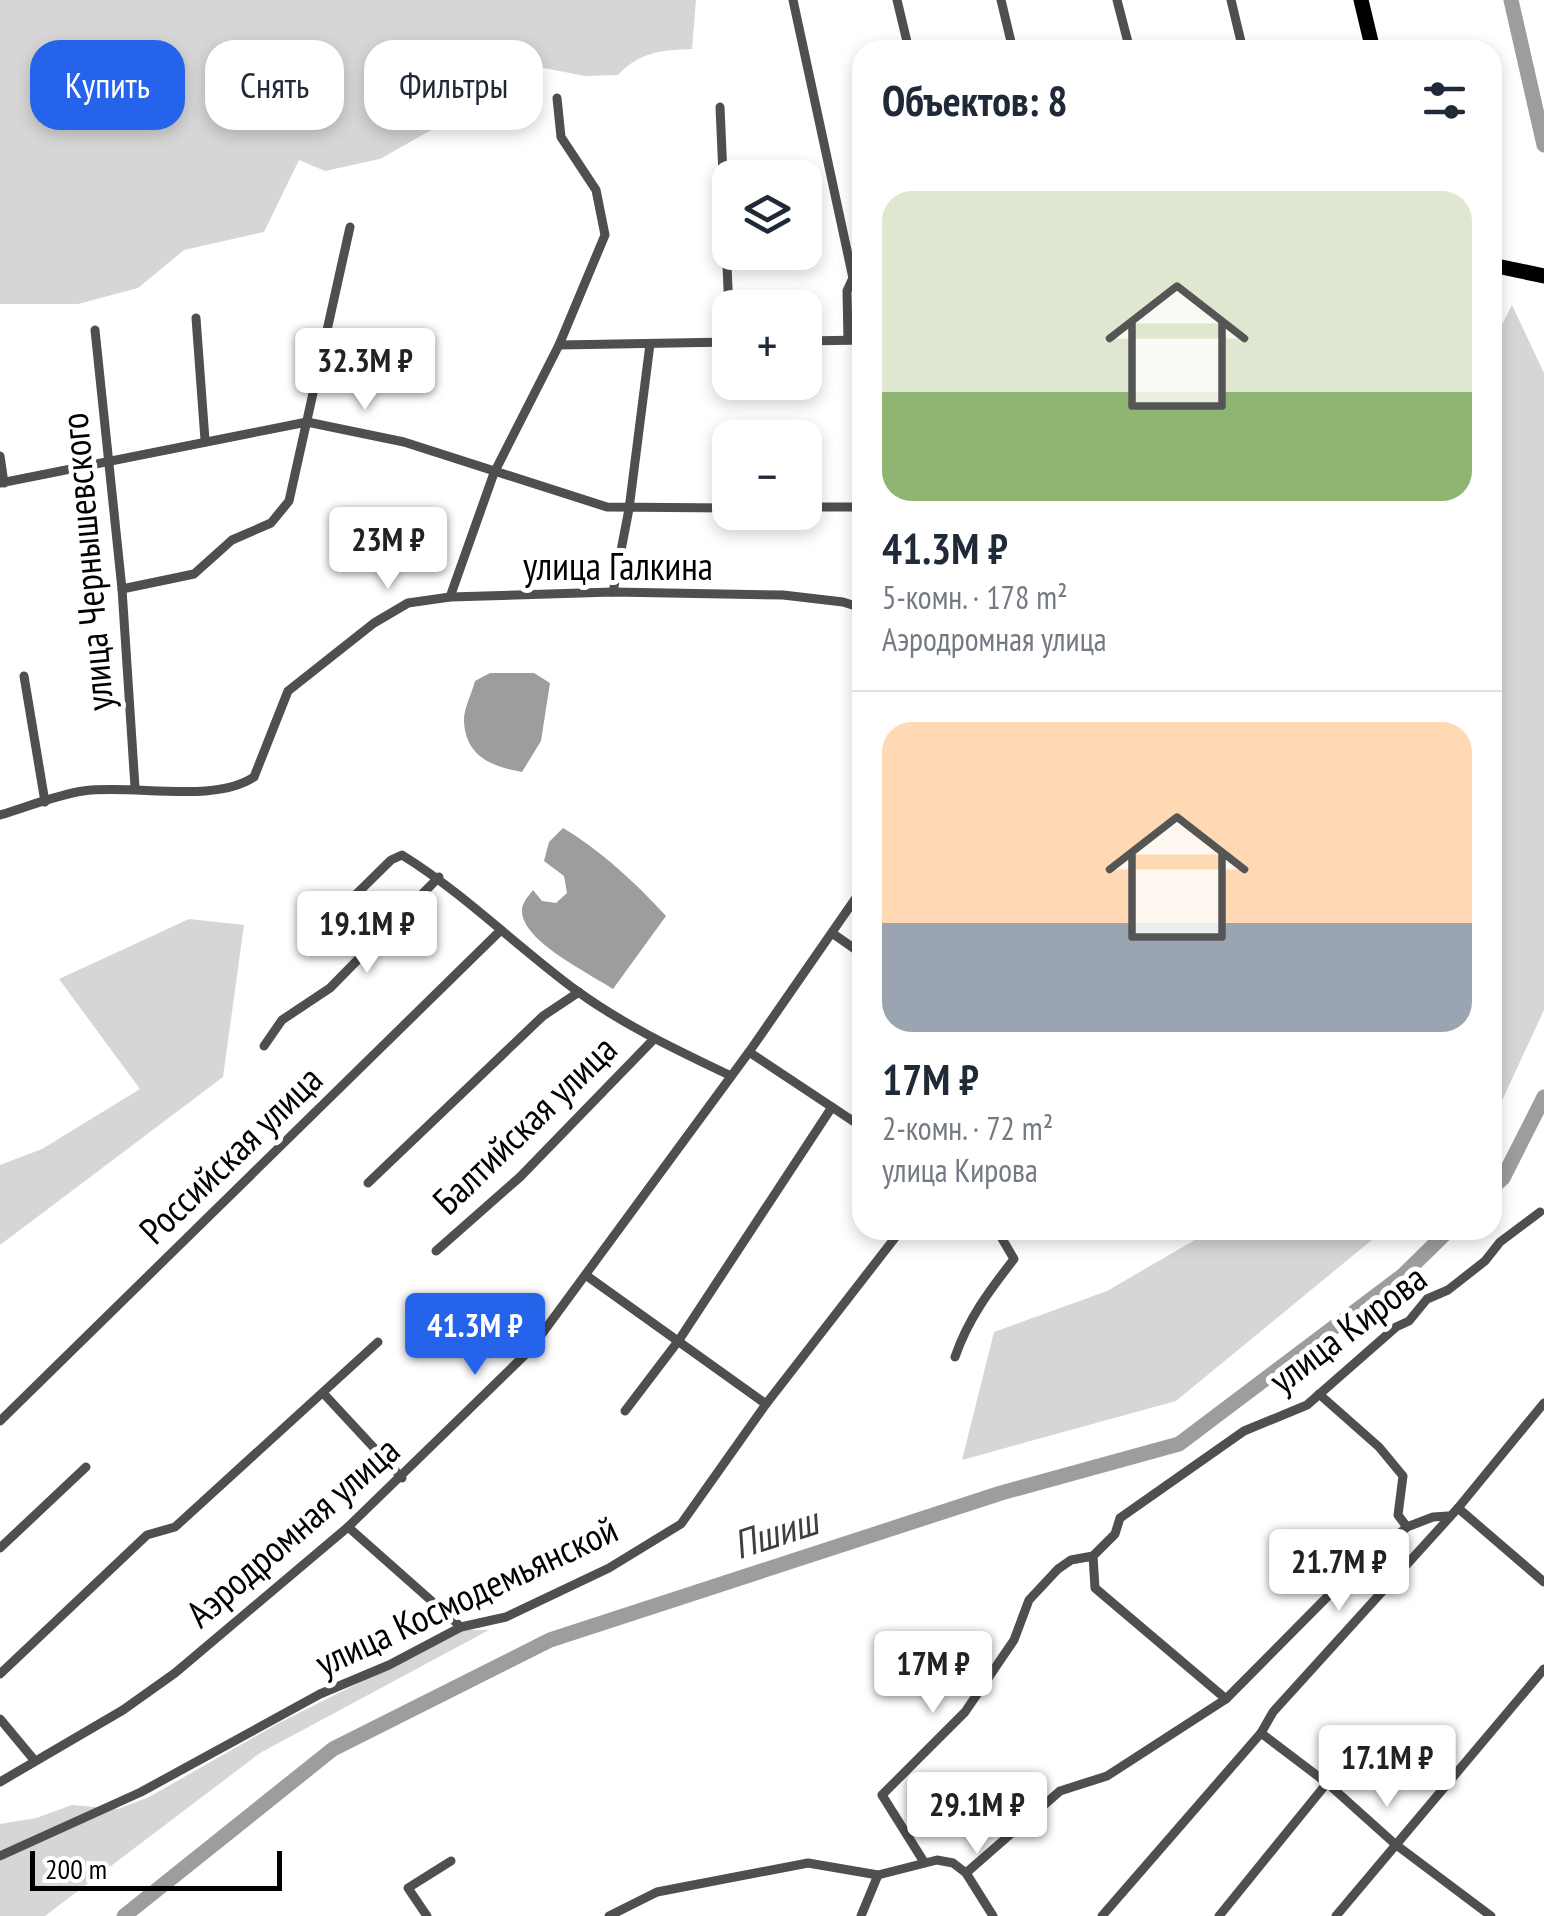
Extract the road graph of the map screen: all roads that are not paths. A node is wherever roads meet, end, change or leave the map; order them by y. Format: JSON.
{"nodes":[{"id":1,"x":793,"y":0,"type":"edge"},
{"id":2,"x":897,"y":0,"type":"edge"},
{"id":3,"x":1000,"y":0,"type":"edge"},
{"id":4,"x":1117,"y":0,"type":"edge"},
{"id":5,"x":1231,"y":0,"type":"edge"},
{"id":6,"x":1361,"y":0,"type":"edge"},
{"id":7,"x":906,"y":40,"type":"edge"},
{"id":8,"x":1010,"y":40,"type":"edge"},
{"id":9,"x":1127,"y":40,"type":"edge"},
{"id":10,"x":1241,"y":40,"type":"edge"},
{"id":11,"x":1371,"y":40,"type":"edge"},
{"id":12,"x":557,"y":98,"type":"dead end"},
{"id":13,"x":720,"y":107,"type":"dead end"},
{"id":14,"x":350,"y":227,"type":"dead end"},
{"id":15,"x":852,"y":251,"type":"edge"},
{"id":16,"x":1502,"y":267,"type":"edge"},
{"id":17,"x":1544,"y":276,"type":"edge"},
{"id":18,"x":852,"y":284,"type":"edge"},
{"id":19,"x":728,"y":290,"type":"edge"},
{"id":20,"x":196,"y":318,"type":"dead end"},
{"id":21,"x":95,"y":330,"type":"dead end"},
{"id":22,"x":848,"y":340,"type":"junction"},
{"id":23,"x":852,"y":340,"type":"edge"},
{"id":24,"x":822,"y":341,"type":"edge"},
{"id":25,"x":712,"y":342,"type":"edge"},
{"id":26,"x":650,"y":344,"type":"junction"},
{"id":27,"x":559,"y":345,"type":"junction"},
{"id":28,"x":307,"y":422,"type":"junction"},
{"id":29,"x":205,"y":440,"type":"junction"},
{"id":30,"x":0,"y":456,"type":"edge"},
{"id":31,"x":106,"y":461,"type":"junction"},
{"id":32,"x":494,"y":473,"type":"junction"},
{"id":33,"x":2,"y":483,"type":"edge"},
{"id":34,"x":852,"y":506,"type":"edge"},
{"id":35,"x":822,"y":507,"type":"edge"},
{"id":36,"x":712,"y":508,"type":"edge"},
{"id":37,"x":628,"y":509,"type":"junction"},
{"id":38,"x":122,"y":589,"type":"junction"},
{"id":39,"x":613,"y":592,"type":"junction"},
{"id":40,"x":450,"y":598,"type":"junction"},
{"id":41,"x":852,"y":605,"type":"edge"},
{"id":42,"x":24,"y":676,"type":"dead end"},
{"id":43,"x":135,"y":788,"type":"junction"},
{"id":44,"x":45,"y":802,"type":"junction"},
{"id":45,"x":0,"y":814,"type":"edge"},
{"id":46,"x":438,"y":877,"type":"junction"},
{"id":47,"x":852,"y":904,"type":"edge"},
{"id":48,"x":331,"y":919,"type":"dead end"},
{"id":49,"x":501,"y":930,"type":"junction"},
{"id":50,"x":832,"y":933,"type":"junction"},
{"id":51,"x":852,"y":947,"type":"edge"},
{"id":52,"x":579,"y":992,"type":"junction"},
{"id":53,"x":654,"y":1039,"type":"junction"},
{"id":54,"x":264,"y":1046,"type":"dead end"},
{"id":55,"x":749,"y":1052,"type":"junction"},
{"id":56,"x":732,"y":1076,"type":"junction"},
{"id":57,"x":832,"y":1108,"type":"junction"},
{"id":58,"x":852,"y":1121,"type":"edge"},
{"id":59,"x":368,"y":1183,"type":"dead end"},
{"id":60,"x":1540,"y":1212,"type":"dead end"},
{"id":61,"x":893,"y":1240,"type":"edge"},
{"id":62,"x":1003,"y":1240,"type":"edge"},
{"id":63,"x":436,"y":1251,"type":"dead end"},
{"id":64,"x":587,"y":1276,"type":"junction"},
{"id":65,"x":679,"y":1340,"type":"junction"},
{"id":66,"x":378,"y":1342,"type":"dead end"},
{"id":67,"x":955,"y":1358,"type":"dead end"},
{"id":68,"x":324,"y":1394,"type":"junction"},
{"id":69,"x":1319,"y":1394,"type":"junction"},
{"id":70,"x":1544,"y":1403,"type":"edge"},
{"id":71,"x":766,"y":1404,"type":"junction"},
{"id":72,"x":625,"y":1410,"type":"dead end"},
{"id":73,"x":0,"y":1421,"type":"edge"},
{"id":74,"x":86,"y":1468,"type":"dead end"},
{"id":75,"x":402,"y":1478,"type":"junction"},
{"id":76,"x":1458,"y":1508,"type":"junction"},
{"id":77,"x":1448,"y":1516,"type":"junction"},
{"id":78,"x":348,"y":1527,"type":"junction"},
{"id":79,"x":1407,"y":1528,"type":"junction"},
{"id":80,"x":0,"y":1548,"type":"edge"},
{"id":81,"x":1093,"y":1556,"type":"junction"},
{"id":82,"x":1544,"y":1582,"type":"edge"},
{"id":83,"x":460,"y":1627,"type":"junction"},
{"id":84,"x":1544,"y":1669,"type":"edge"},
{"id":85,"x":0,"y":1674,"type":"edge"},
{"id":86,"x":1226,"y":1699,"type":"junction"},
{"id":87,"x":0,"y":1719,"type":"edge"},
{"id":88,"x":1261,"y":1733,"type":"junction"},
{"id":89,"x":35,"y":1761,"type":"junction"},
{"id":90,"x":0,"y":1782,"type":"edge"},
{"id":91,"x":1327,"y":1783,"type":"junction"},
{"id":92,"x":1396,"y":1844,"type":"junction"},
{"id":93,"x":0,"y":1856,"type":"edge"},
{"id":94,"x":451,"y":1861,"type":"dead end"},
{"id":95,"x":924,"y":1862,"type":"junction"},
{"id":96,"x":966,"y":1872,"type":"junction"},
{"id":97,"x":878,"y":1876,"type":"junction"},
{"id":98,"x":427,"y":1916,"type":"edge"},
{"id":99,"x":608,"y":1916,"type":"edge"},
{"id":100,"x":860,"y":1916,"type":"edge"},
{"id":101,"x":993,"y":1916,"type":"edge"},
{"id":102,"x":1102,"y":1916,"type":"edge"},
{"id":103,"x":1219,"y":1916,"type":"edge"},
{"id":104,"x":1336,"y":1916,"type":"edge"},
{"id":105,"x":1491,"y":1916,"type":"edge"}],
"edges":[{"from":1,"to":15,"type":"street"},
{"from":2,"to":7,"type":"street"},
{"from":3,"to":8,"type":"street"},
{"from":4,"to":9,"type":"street"},
{"from":5,"to":10,"type":"street"},
{"from":6,"to":11,"type":"main road"},
{"from":12,"to":27,"type":"street"},
{"from":13,"to":19,"type":"street"},
{"from":14,"to":28,"type":"street"},
{"from":16,"to":17,"type":"main road"},
{"from":18,"to":22,"type":"street"},
{"from":20,"to":29,"type":"street"},
{"from":21,"to":31,"type":"street","name":"улица Чернышевского"},
{"from":22,"to":23,"type":"street"},
{"from":22,"to":24,"type":"street"},
{"from":25,"to":26,"type":"street"},
{"from":26,"to":27,"type":"street"},
{"from":26,"to":37,"type":"street"},
{"from":27,"to":32,"type":"street"},
{"from":28,"to":29,"type":"street"},
{"from":28,"to":32,"type":"street"},
{"from":28,"to":38,"type":"street"},
{"from":29,"to":31,"type":"street"},
{"from":30,"to":33,"type":"street"},
{"from":31,"to":33,"type":"street"},
{"from":31,"to":38,"type":"street","name":"улица Чернышевского"},
{"from":32,"to":37,"type":"street"},
{"from":32,"to":40,"type":"street"},
{"from":34,"to":35,"type":"street"},
{"from":36,"to":37,"type":"street"},
{"from":37,"to":39,"type":"street"},
{"from":38,"to":43,"type":"street","name":"улица Чернышевского"},
{"from":39,"to":40,"type":"street","name":"улица Галкина"},
{"from":39,"to":41,"type":"street","name":"улица Галкина"},
{"from":40,"to":43,"type":"street","name":"улица Галкина"},
{"from":42,"to":44,"type":"street"},
{"from":43,"to":44,"type":"street","name":"улица Галкина"},
{"from":44,"to":45,"type":"street","name":"улица Галкина"},
{"from":46,"to":48,"type":"street"},
{"from":46,"to":49,"type":"street"},
{"from":46,"to":54,"type":"street"},
{"from":47,"to":50,"type":"street","name":"Аэродромная улица"},
{"from":49,"to":52,"type":"street"},
{"from":49,"to":73,"type":"street","name":"Российская улица"},
{"from":50,"to":51,"type":"street"},
{"from":50,"to":55,"type":"street","name":"Аэродромная улица"},
{"from":52,"to":53,"type":"street"},
{"from":52,"to":59,"type":"street"},
{"from":53,"to":56,"type":"street"},
{"from":53,"to":63,"type":"street","name":"Балтийская улица"},
{"from":55,"to":56,"type":"street","name":"Аэродромная улица"},
{"from":55,"to":57,"type":"street"},
{"from":56,"to":64,"type":"street","name":"Аэродромная улица"},
{"from":57,"to":58,"type":"street"},
{"from":57,"to":65,"type":"street"},
{"from":60,"to":69,"type":"street","name":"улица Кирова"},
{"from":61,"to":71,"type":"street","name":"улица Космодемьянской"},
{"from":62,"to":67,"type":"street"},
{"from":64,"to":65,"type":"street"},
{"from":64,"to":75,"type":"street","name":"Аэродромная улица"},
{"from":65,"to":71,"type":"street"},
{"from":65,"to":72,"type":"street"},
{"from":66,"to":68,"type":"street"},
{"from":68,"to":75,"type":"street"},
{"from":68,"to":85,"type":"street"},
{"from":69,"to":79,"type":"street"},
{"from":69,"to":81,"type":"street","name":"улица Кирова"},
{"from":70,"to":76,"type":"street"},
{"from":71,"to":83,"type":"street","name":"улица Космодемьянской"},
{"from":74,"to":80,"type":"street"},
{"from":75,"to":78,"type":"street","name":"Аэродромная улица"},
{"from":76,"to":77,"type":"street"},
{"from":76,"to":82,"type":"street"},
{"from":77,"to":79,"type":"street"},
{"from":77,"to":88,"type":"street"},
{"from":78,"to":83,"type":"street"},
{"from":78,"to":89,"type":"street","name":"Аэродромная улица"},
{"from":79,"to":86,"type":"street"},
{"from":81,"to":86,"type":"street"},
{"from":81,"to":95,"type":"street"},
{"from":83,"to":93,"type":"street","name":"улица Космодемьянской"},
{"from":84,"to":92,"type":"street"},
{"from":86,"to":96,"type":"street"},
{"from":87,"to":89,"type":"street"},
{"from":88,"to":91,"type":"street"},
{"from":88,"to":102,"type":"street"},
{"from":89,"to":90,"type":"street","name":"Аэродромная улица"},
{"from":91,"to":92,"type":"street"},
{"from":91,"to":103,"type":"street"},
{"from":92,"to":104,"type":"street"},
{"from":92,"to":105,"type":"street"},
{"from":94,"to":98,"type":"street"},
{"from":95,"to":96,"type":"street"},
{"from":95,"to":97,"type":"street"},
{"from":96,"to":101,"type":"street"},
{"from":97,"to":99,"type":"street"},
{"from":97,"to":100,"type":"street"}]}
